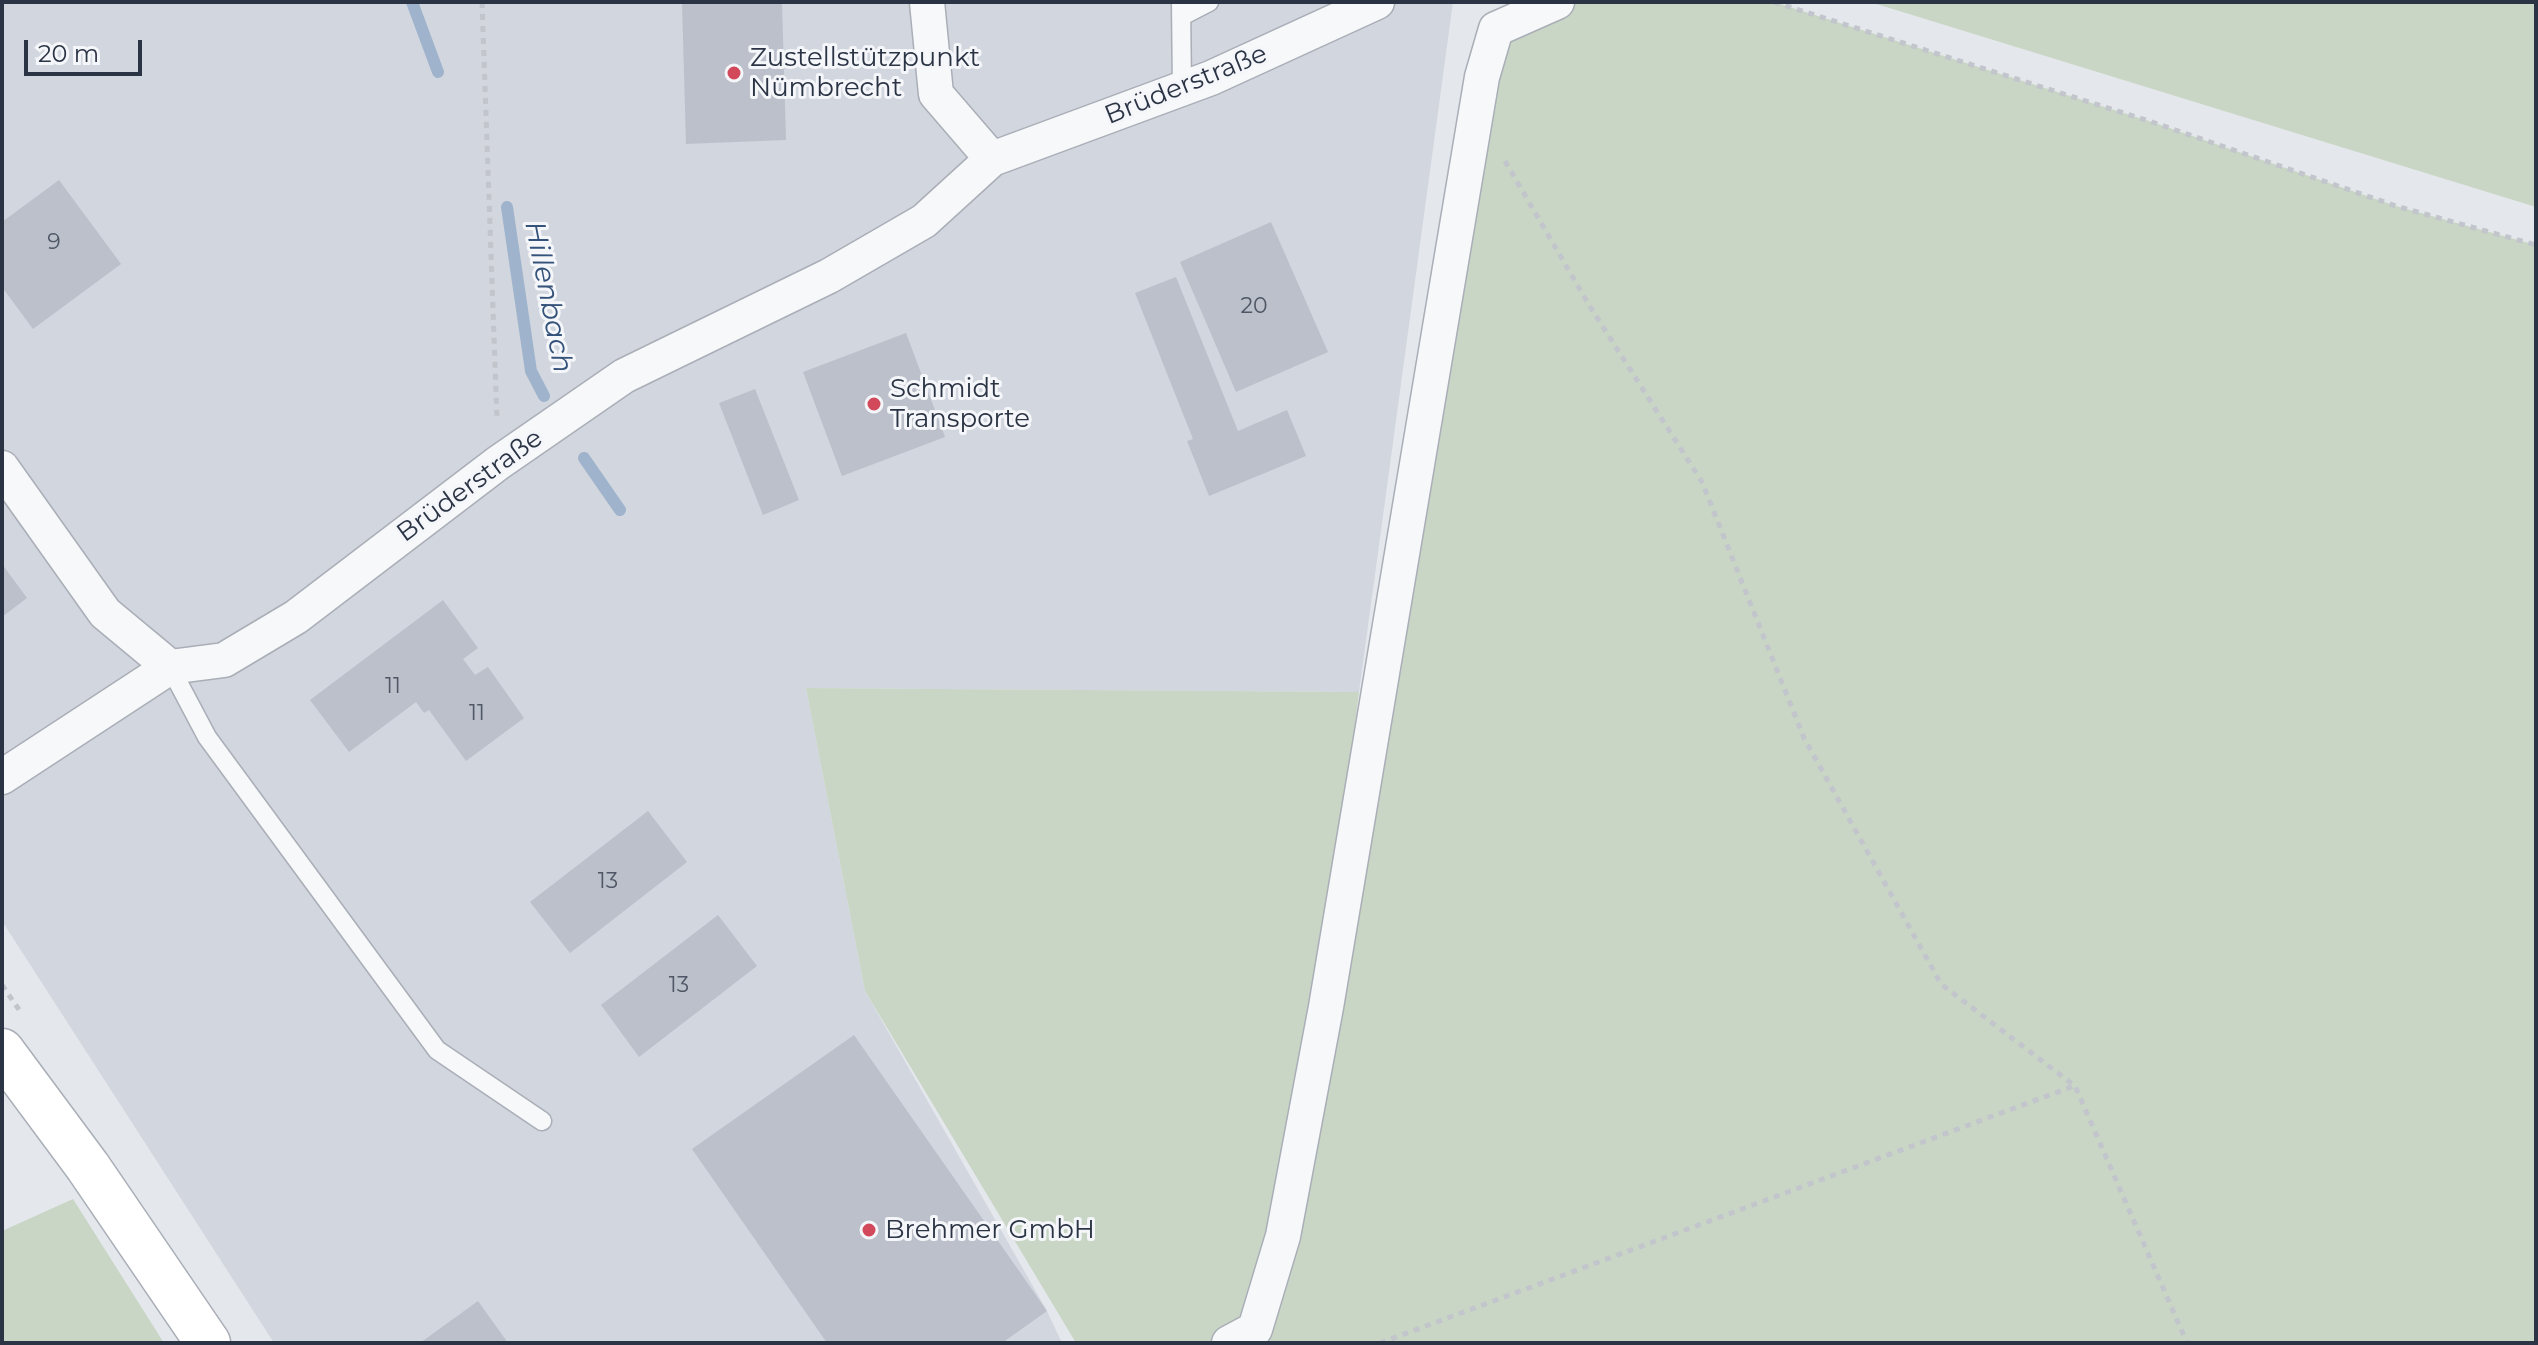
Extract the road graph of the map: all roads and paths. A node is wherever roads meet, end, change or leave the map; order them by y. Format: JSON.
{"nodes":[{"id":1,"x":482,"y":2,"type":"edge"},
{"id":2,"x":927,"y":2,"type":"edge"},
{"id":3,"x":1209,"y":2,"type":"edge"},
{"id":4,"x":1377,"y":2,"type":"edge"},
{"id":5,"x":1557,"y":2,"type":"edge"},
{"id":6,"x":1774,"y":2,"type":"edge"},
{"id":7,"x":1181,"y":9,"type":"edge"},
{"id":8,"x":1182,"y":90,"type":"junction"},
{"id":9,"x":1503,"y":157,"type":"dead end"},
{"id":10,"x":992,"y":159,"type":"junction"},
{"id":11,"x":2536,"y":245,"type":"edge"},
{"id":12,"x":498,"y":463,"type":"junction"},
{"id":13,"x":2,"y":468,"type":"edge"},
{"id":14,"x":170,"y":667,"type":"junction"},
{"id":15,"x":2,"y":777,"type":"edge"},
{"id":16,"x":2,"y":1051,"type":"edge"},
{"id":17,"x":2075,"y":1086,"type":"junction"},
{"id":18,"x":542,"y":1121,"type":"dead end"},
{"id":19,"x":208,"y":1343,"type":"edge"},
{"id":20,"x":1229,"y":1343,"type":"edge"},
{"id":21,"x":1380,"y":1343,"type":"edge"},
{"id":22,"x":2187,"y":1343,"type":"edge"}],
"edges":[{"from":1,"to":12,"type":"path"},
{"from":2,"to":10,"type":"street"},
{"from":3,"to":7,"type":"lane"},
{"from":4,"to":8,"type":"street","name":"Brüderstraße"},
{"from":5,"to":20,"type":"street"},
{"from":6,"to":11,"type":"path"},
{"from":7,"to":8,"type":"lane"},
{"from":8,"to":10,"type":"street","name":"Brüderstraße"},
{"from":9,"to":17,"type":"path"},
{"from":10,"to":12,"type":"street","name":"Brüderstraße"},
{"from":12,"to":14,"type":"street","name":"Brüderstraße"},
{"from":13,"to":14,"type":"street"},
{"from":14,"to":15,"type":"street"},
{"from":14,"to":18,"type":"lane"},
{"from":16,"to":19,"type":"main road"},
{"from":17,"to":21,"type":"path"},
{"from":17,"to":22,"type":"path"}]}
